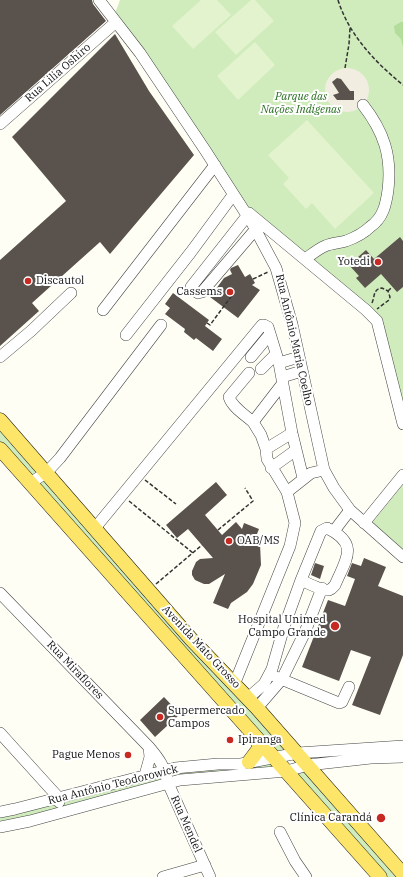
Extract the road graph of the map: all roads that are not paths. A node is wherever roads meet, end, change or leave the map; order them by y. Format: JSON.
{"nodes":[{"id":1,"x":99,"y":0,"type":"edge"},
{"id":2,"x":116,"y":22,"type":"junction"},
{"id":3,"x":363,"y":105,"type":"dead end"},
{"id":4,"x":0,"y":124,"type":"edge"},
{"id":5,"x":214,"y":165,"type":"junction"},
{"id":6,"x":233,"y":194,"type":"junction"},
{"id":7,"x":241,"y":206,"type":"junction"},
{"id":8,"x":247,"y":216,"type":"junction"},
{"id":9,"x":255,"y":230,"type":"junction"},
{"id":10,"x":305,"y":260,"type":"junction"},
{"id":11,"x":71,"y":292,"type":"dead end"},
{"id":12,"x":103,"y":310,"type":"dead end"},
{"id":13,"x":161,"y":325,"type":"dead end"},
{"id":14,"x":270,"y":334,"type":"junction"},
{"id":15,"x":126,"y":335,"type":"dead end"},
{"id":16,"x":0,"y":357,"type":"edge"},
{"id":17,"x":251,"y":357,"type":"dead end"},
{"id":18,"x":299,"y":357,"type":"junction"},
{"id":19,"x":278,"y":359,"type":"junction"},
{"id":20,"x":261,"y":368,"type":"dead end"},
{"id":21,"x":302,"y":371,"type":"junction"},
{"id":22,"x":249,"y":372,"type":"dead end"},
{"id":23,"x":282,"y":380,"type":"junction"},
{"id":24,"x":0,"y":420,"type":"edge"},
{"id":25,"x":252,"y":422,"type":"junction"},
{"id":26,"x":403,"y":424,"type":"edge"},
{"id":27,"x":292,"y":433,"type":"junction"},
{"id":28,"x":0,"y":449,"type":"edge"},
{"id":29,"x":266,"y":449,"type":"junction"},
{"id":30,"x":296,"y":450,"type":"junction"},
{"id":31,"x":271,"y":468,"type":"junction"},
{"id":32,"x":324,"y":470,"type":"junction"},
{"id":33,"x":46,"y":473,"type":"junction"},
{"id":34,"x":403,"y":475,"type":"edge"},
{"id":35,"x":303,"y":478,"type":"junction"},
{"id":36,"x":30,"y":483,"type":"junction"},
{"id":37,"x":287,"y":492,"type":"junction"},
{"id":38,"x":352,"y":511,"type":"junction"},
{"id":39,"x":364,"y":523,"type":"junction"},
{"id":40,"x":95,"y":528,"type":"junction"},
{"id":41,"x":337,"y":534,"type":"junction"},
{"id":42,"x":403,"y":557,"type":"edge"},
{"id":43,"x":301,"y":580,"type":"junction"},
{"id":44,"x":322,"y":588,"type":"junction"},
{"id":45,"x":0,"y":593,"type":"edge"},
{"id":46,"x":168,"y":638,"type":"junction"},
{"id":47,"x":191,"y":639,"type":"junction"},
{"id":48,"x":269,"y":675,"type":"junction"},
{"id":49,"x":282,"y":679,"type":"junction"},
{"id":50,"x":234,"y":685,"type":"junction"},
{"id":51,"x":349,"y":687,"type":"dead end"},
{"id":52,"x":253,"y":703,"type":"junction"},
{"id":53,"x":0,"y":734,"type":"edge"},
{"id":54,"x":260,"y":742,"type":"junction"},
{"id":55,"x":403,"y":746,"type":"edge"},
{"id":56,"x":149,"y":747,"type":"junction"},
{"id":57,"x":298,"y":753,"type":"junction"},
{"id":58,"x":403,"y":756,"type":"edge"},
{"id":59,"x":274,"y":757,"type":"junction"},
{"id":60,"x":249,"y":762,"type":"junction"},
{"id":61,"x":218,"y":764,"type":"junction"},
{"id":62,"x":308,"y":765,"type":"junction"},
{"id":63,"x":165,"y":770,"type":"junction"},
{"id":64,"x":287,"y":771,"type":"junction"},
{"id":65,"x":145,"y":775,"type":"junction"},
{"id":66,"x":205,"y":778,"type":"junction"},
{"id":67,"x":168,"y":783,"type":"junction"},
{"id":68,"x":58,"y":798,"type":"junction"},
{"id":69,"x":0,"y":812,"type":"edge"},
{"id":70,"x":61,"y":812,"type":"junction"},
{"id":71,"x":0,"y":827,"type":"edge"},
{"id":72,"x":280,"y":832,"type":"dead end"},
{"id":73,"x":205,"y":866,"type":"junction"},
{"id":74,"x":403,"y":874,"type":"edge"},
{"id":75,"x":163,"y":877,"type":"edge"},
{"id":76,"x":210,"y":877,"type":"edge"},
{"id":77,"x":306,"y":877,"type":"edge"},
{"id":78,"x":380,"y":877,"type":"edge"}],
"edges":[{"from":1,"to":2,"type":"street","name":"Rua Antônio Maria Coelho"},
{"from":2,"to":4,"type":"street","name":"Rua Lilia Oshiro"},
{"from":2,"to":5,"type":"street","name":"Rua Antônio Maria Coelho"},
{"from":3,"to":10,"type":"street"},
{"from":5,"to":6,"type":"street","name":"Rua Antônio Maria Coelho"},
{"from":5,"to":12,"type":"street"},
{"from":6,"to":7,"type":"street","name":"Rua Antônio Maria Coelho"},
{"from":6,"to":15,"type":"street"},
{"from":7,"to":8,"type":"street","name":"Rua Antônio Maria Coelho"},
{"from":7,"to":10,"type":"street"},
{"from":8,"to":9,"type":"street","name":"Rua Antônio Maria Coelho"},
{"from":8,"to":9,"type":"street"},
{"from":9,"to":18,"type":"street","name":"Rua Antônio Maria Coelho"},
{"from":10,"to":26,"type":"street"},
{"from":11,"to":16,"type":"street"},
{"from":13,"to":33,"type":"street"},
{"from":14,"to":17,"type":"street"},
{"from":14,"to":19,"type":"street"},
{"from":14,"to":40,"type":"street"},
{"from":18,"to":19,"type":"street"},
{"from":18,"to":21,"type":"street","name":"Rua Antônio Maria Coelho"},
{"from":19,"to":20,"type":"street"},
{"from":19,"to":23,"type":"street"},
{"from":21,"to":23,"type":"street"},
{"from":21,"to":32,"type":"street","name":"Rua Antônio Maria Coelho"},
{"from":22,"to":25,"type":"street"},
{"from":23,"to":25,"type":"street"},
{"from":23,"to":27,"type":"street"},
{"from":24,"to":33,"type":"main road","name":"Avenida Mato Grosso"},
{"from":25,"to":29,"type":"street"},
{"from":27,"to":29,"type":"street"},
{"from":27,"to":30,"type":"street"},
{"from":28,"to":36,"type":"main road","name":"Avenida Mato Grosso"},
{"from":29,"to":31,"type":"street"},
{"from":30,"to":31,"type":"street"},
{"from":30,"to":35,"type":"street"},
{"from":31,"to":37,"type":"street"},
{"from":32,"to":35,"type":"street"},
{"from":32,"to":38,"type":"street","name":"Rua Antônio Maria Coelho"},
{"from":33,"to":36,"type":"street"},
{"from":33,"to":40,"type":"main road","name":"Avenida Mato Grosso"},
{"from":34,"to":39,"type":"street"},
{"from":35,"to":37,"type":"street"},
{"from":36,"to":46,"type":"main road","name":"Avenida Mato Grosso"},
{"from":37,"to":50,"type":"street"},
{"from":38,"to":39,"type":"street","name":"Rua Antônio Maria Coelho"},
{"from":38,"to":41,"type":"street"},
{"from":39,"to":42,"type":"street","name":"Rua Antônio Maria Coelho"},
{"from":40,"to":47,"type":"main road","name":"Avenida Mato Grosso"},
{"from":41,"to":43,"type":"street"},
{"from":41,"to":44,"type":"street"},
{"from":43,"to":44,"type":"street"},
{"from":43,"to":48,"type":"street"},
{"from":44,"to":49,"type":"street"},
{"from":45,"to":56,"type":"street","name":"Rua Miraflores"},
{"from":46,"to":47,"type":"main road"},
{"from":46,"to":54,"type":"main road","name":"Avenida Mato Grosso"},
{"from":47,"to":50,"type":"main road","name":"Avenida Mato Grosso"},
{"from":48,"to":49,"type":"street"},
{"from":48,"to":52,"type":"street"},
{"from":49,"to":51,"type":"street"},
{"from":49,"to":52,"type":"street"},
{"from":50,"to":52,"type":"main road","name":"Avenida Mato Grosso"},
{"from":52,"to":57,"type":"main road","name":"Avenida Mato Grosso"},
{"from":53,"to":68,"type":"street"},
{"from":54,"to":59,"type":"main road","name":"Avenida Mato Grosso"},
{"from":54,"to":60,"type":"main road"},
{"from":55,"to":57,"type":"street","name":"Rua Antônio Teodorowick"},
{"from":56,"to":63,"type":"street","name":"Rua Miraflores"},
{"from":56,"to":65,"type":"street"},
{"from":57,"to":59,"type":"street","name":"Rua Antônio Teodorowick"},
{"from":57,"to":62,"type":"main road","name":"Avenida Mato Grosso"},
{"from":58,"to":62,"type":"street","name":"Rua Antônio Teodorowick"},
{"from":59,"to":60,"type":"street","name":"Rua Antônio Teodorowick"},
{"from":59,"to":64,"type":"main road","name":"Avenida Mato Grosso"},
{"from":60,"to":61,"type":"street","name":"Rua Antônio Teodorowick"},
{"from":61,"to":63,"type":"street","name":"Rua Antônio Teodorowick"},
{"from":61,"to":66,"type":"street"},
{"from":62,"to":64,"type":"street","name":"Rua Antônio Teodorowick"},
{"from":62,"to":74,"type":"main road","name":"Avenida Mato Grosso"},
{"from":63,"to":65,"type":"street","name":"Rua Antônio Teodorowick"},
{"from":63,"to":67,"type":"street","name":"Rua Mendel"},
{"from":64,"to":66,"type":"street","name":"Rua Antônio Teodorowick"},
{"from":64,"to":78,"type":"main road","name":"Avenida Mato Grosso"},
{"from":65,"to":68,"type":"street","name":"Rua Antônio Teodorowick"},
{"from":66,"to":67,"type":"street","name":"Rua Antônio Teodorowick"},
{"from":67,"to":70,"type":"street","name":"Rua Antônio Teodorowick"},
{"from":67,"to":73,"type":"street","name":"Rua Mendel"},
{"from":68,"to":69,"type":"street","name":"Rua Antônio Teodorowick"},
{"from":68,"to":70,"type":"street"},
{"from":70,"to":71,"type":"street","name":"Rua Antônio Teodorowick"},
{"from":72,"to":77,"type":"street"},
{"from":73,"to":75,"type":"street"},
{"from":73,"to":76,"type":"street","name":"Rua Mendel"}]}
